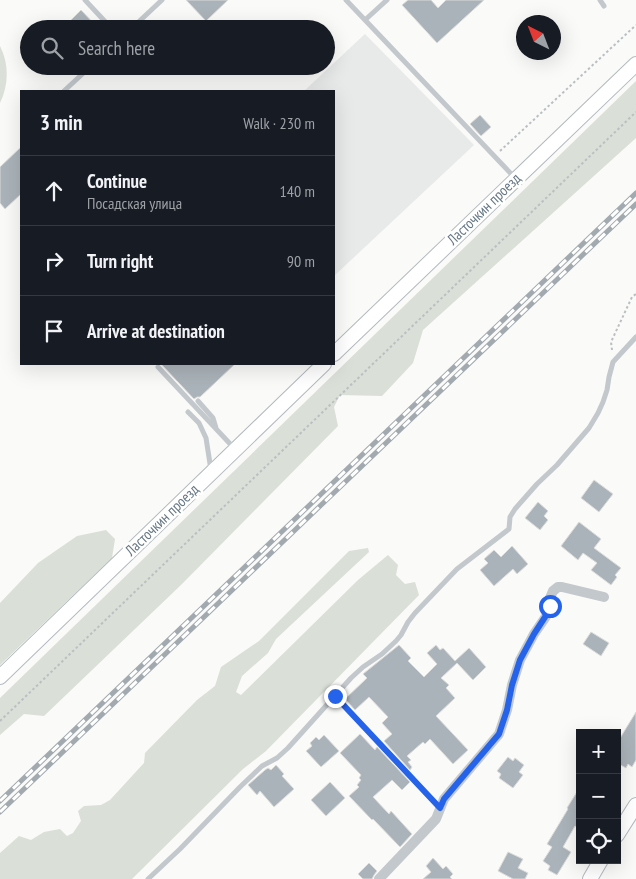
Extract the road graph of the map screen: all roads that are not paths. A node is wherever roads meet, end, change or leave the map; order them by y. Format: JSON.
{"nodes":[{"id":1,"x":85,"y":0,"type":"edge"},
{"id":2,"x":162,"y":0,"type":"edge"},
{"id":3,"x":346,"y":0,"type":"edge"},
{"id":4,"x":387,"y":0,"type":"edge"},
{"id":5,"x":600,"y":0,"type":"edge"},
{"id":6,"x":604,"y":6,"type":"dead end"},
{"id":7,"x":104,"y":20,"type":"edge"},
{"id":8,"x":141,"y":20,"type":"edge"},
{"id":9,"x":365,"y":20,"type":"junction"},
{"id":10,"x":636,"y":64,"type":"edge"},
{"id":11,"x":81,"y":75,"type":"edge"},
{"id":12,"x":65,"y":90,"type":"edge"},
{"id":13,"x":515,"y":179,"type":"junction"},
{"id":14,"x":636,"y":337,"type":"edge"},
{"id":15,"x":335,"y":353,"type":"edge"},
{"id":16,"x":323,"y":365,"type":"edge"},
{"id":17,"x":158,"y":367,"type":"dead end"},
{"id":18,"x":198,"y":401,"type":"dead end"},
{"id":19,"x":188,"y":412,"type":"dead end"},
{"id":20,"x":217,"y":430,"type":"junction"},
{"id":21,"x":235,"y":449,"type":"junction"},
{"id":22,"x":211,"y":472,"type":"junction"},
{"id":23,"x":604,"y":598,"type":"dead end"},
{"id":24,"x":0,"y":676,"type":"edge"},
{"id":25,"x":335,"y":696,"type":"junction"},
{"id":26,"x":636,"y":805,"type":"edge"},
{"id":27,"x":440,"y":808,"type":"junction"},
{"id":28,"x":621,"y":829,"type":"edge"},
{"id":29,"x":599,"y":864,"type":"edge"},
{"id":30,"x":148,"y":879,"type":"edge"},
{"id":31,"x":380,"y":879,"type":"edge"},
{"id":32,"x":590,"y":879,"type":"edge"}],
"edges":[{"from":1,"to":7,"type":"lane"},
{"from":2,"to":8,"type":"lane"},
{"from":3,"to":9,"type":"lane"},
{"from":4,"to":9,"type":"lane"},
{"from":5,"to":6,"type":"lane"},
{"from":9,"to":13,"type":"lane"},
{"from":10,"to":13,"type":"street","name":"Ласточкин проезд"},
{"from":11,"to":12,"type":"lane"},
{"from":13,"to":15,"type":"street","name":"Ласточкин проезд"},
{"from":14,"to":25,"type":"lane"},
{"from":16,"to":21,"type":"street","name":"Ласточкин проезд"},
{"from":17,"to":20,"type":"lane"},
{"from":18,"to":20,"type":"lane"},
{"from":19,"to":22,"type":"lane"},
{"from":20,"to":21,"type":"lane"},
{"from":21,"to":22,"type":"street","name":"Ласточкин проезд"},
{"from":22,"to":24,"type":"street","name":"Ласточкин проезд"},
{"from":23,"to":27,"type":"street"},
{"from":25,"to":27,"type":"lane"},
{"from":25,"to":30,"type":"lane"},
{"from":26,"to":28,"type":"street"},
{"from":27,"to":31,"type":"street"},
{"from":29,"to":32,"type":"street"}]}
